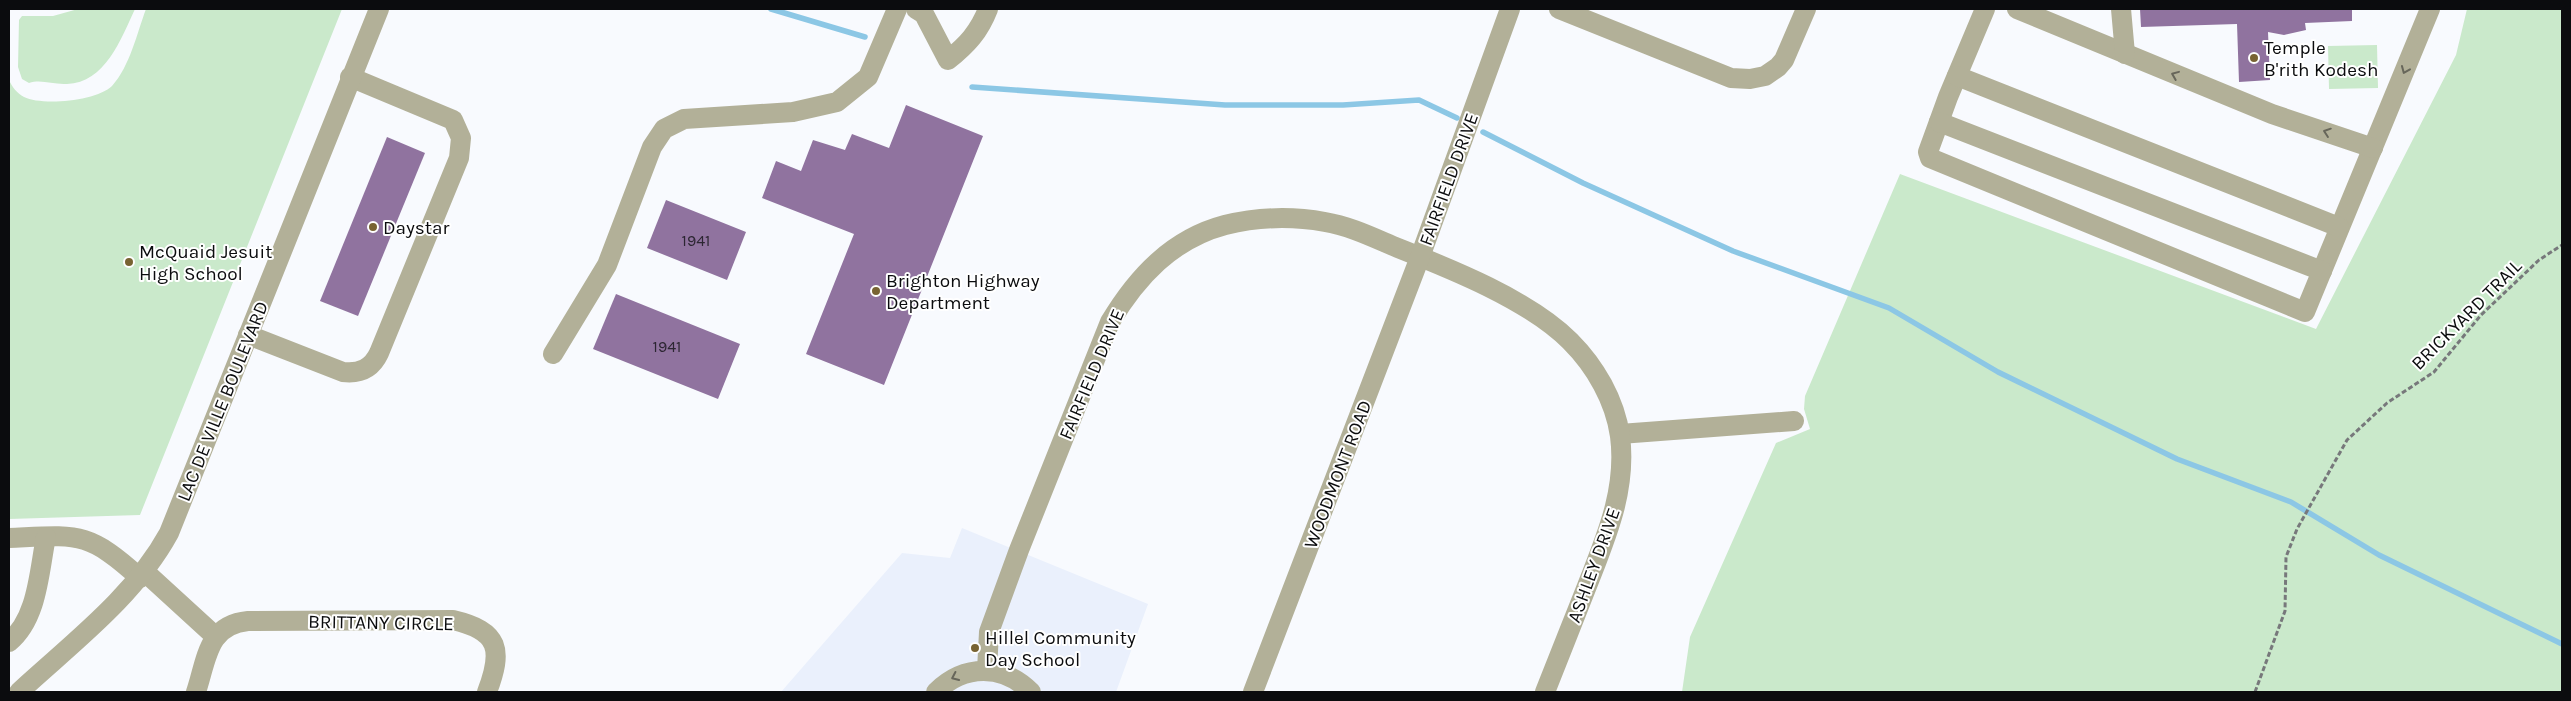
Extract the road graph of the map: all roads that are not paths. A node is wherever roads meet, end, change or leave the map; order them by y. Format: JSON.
{"nodes":[{"id":1,"x":378,"y":9,"type":"edge"},
{"id":2,"x":897,"y":9,"type":"edge"},
{"id":3,"x":916,"y":9,"type":"edge"},
{"id":4,"x":988,"y":9,"type":"edge"},
{"id":5,"x":1510,"y":9,"type":"edge"},
{"id":6,"x":1559,"y":9,"type":"edge"},
{"id":7,"x":1806,"y":9,"type":"edge"},
{"id":8,"x":1985,"y":9,"type":"edge"},
{"id":9,"x":2017,"y":9,"type":"edge"},
{"id":10,"x":2121,"y":9,"type":"edge"},
{"id":11,"x":2414,"y":9,"type":"edge"},
{"id":12,"x":2430,"y":9,"type":"edge"},
{"id":13,"x":2414,"y":48,"type":"junction"},
{"id":14,"x":2124,"y":54,"type":"junction"},
{"id":15,"x":1957,"y":76,"type":"junction"},
{"id":16,"x":350,"y":77,"type":"junction"},
{"id":17,"x":1939,"y":122,"type":"junction"},
{"id":18,"x":2373,"y":148,"type":"junction"},
{"id":19,"x":2339,"y":227,"type":"junction"},
{"id":20,"x":1420,"y":256,"type":"junction"},
{"id":21,"x":2322,"y":271,"type":"junction"},
{"id":22,"x":248,"y":335,"type":"junction"},
{"id":23,"x":553,"y":354,"type":"dead end"},
{"id":24,"x":1794,"y":421,"type":"dead end"},
{"id":25,"x":1620,"y":434,"type":"junction"},
{"id":26,"x":46,"y":537,"type":"junction"},
{"id":27,"x":9,"y":538,"type":"edge"},
{"id":28,"x":142,"y":575,"type":"junction"},
{"id":29,"x":215,"y":636,"type":"junction"},
{"id":30,"x":9,"y":642,"type":"edge"},
{"id":31,"x":987,"y":670,"type":"junction"},
{"id":32,"x":19,"y":692,"type":"edge"},
{"id":33,"x":196,"y":692,"type":"edge"},
{"id":34,"x":487,"y":692,"type":"edge"},
{"id":35,"x":936,"y":692,"type":"edge"},
{"id":36,"x":1031,"y":692,"type":"edge"},
{"id":37,"x":1254,"y":692,"type":"edge"},
{"id":38,"x":1545,"y":692,"type":"edge"}],
"edges":[{"from":1,"to":16,"type":"street","name":"LAC DE VILLE BOULEVARD"},
{"from":2,"to":23,"type":"street"},
{"from":3,"to":4,"type":"street"},
{"from":5,"to":20,"type":"street","name":"FAIRFIELD DRIVE"},
{"from":6,"to":7,"type":"street"},
{"from":8,"to":15,"type":"street"},
{"from":9,"to":14,"type":"street"},
{"from":10,"to":14,"type":"street"},
{"from":11,"to":13,"type":"street"},
{"from":12,"to":13,"type":"street"},
{"from":13,"to":18,"type":"street","one_way":true},
{"from":18,"to":14,"type":"street","one_way":true},
{"from":15,"to":17,"type":"street"},
{"from":15,"to":19,"type":"street"},
{"from":16,"to":22,"type":"street","name":"LAC DE VILLE BOULEVARD"},
{"from":16,"to":22,"type":"street"},
{"from":17,"to":21,"type":"street"},
{"from":17,"to":21,"type":"street"},
{"from":18,"to":19,"type":"street"},
{"from":19,"to":21,"type":"street"},
{"from":20,"to":25,"type":"street","name":"ASHLEY DRIVE"},
{"from":20,"to":31,"type":"street","name":"FAIRFIELD DRIVE"},
{"from":20,"to":37,"type":"street","name":"WOODMONT ROAD"},
{"from":22,"to":28,"type":"street","name":"LAC DE VILLE BOULEVARD"},
{"from":24,"to":25,"type":"street"},
{"from":25,"to":38,"type":"street","name":"ASHLEY DRIVE"},
{"from":26,"to":27,"type":"street"},
{"from":26,"to":28,"type":"street"},
{"from":26,"to":30,"type":"street"},
{"from":28,"to":29,"type":"street"},
{"from":28,"to":32,"type":"street","name":"LAC DE VILLE BOULEVARD"},
{"from":29,"to":33,"type":"street"},
{"from":29,"to":34,"type":"street","name":"BRITTANY CIRCLE"},
{"from":31,"to":35,"type":"street","one_way":true},
{"from":31,"to":36,"type":"street"}]}
